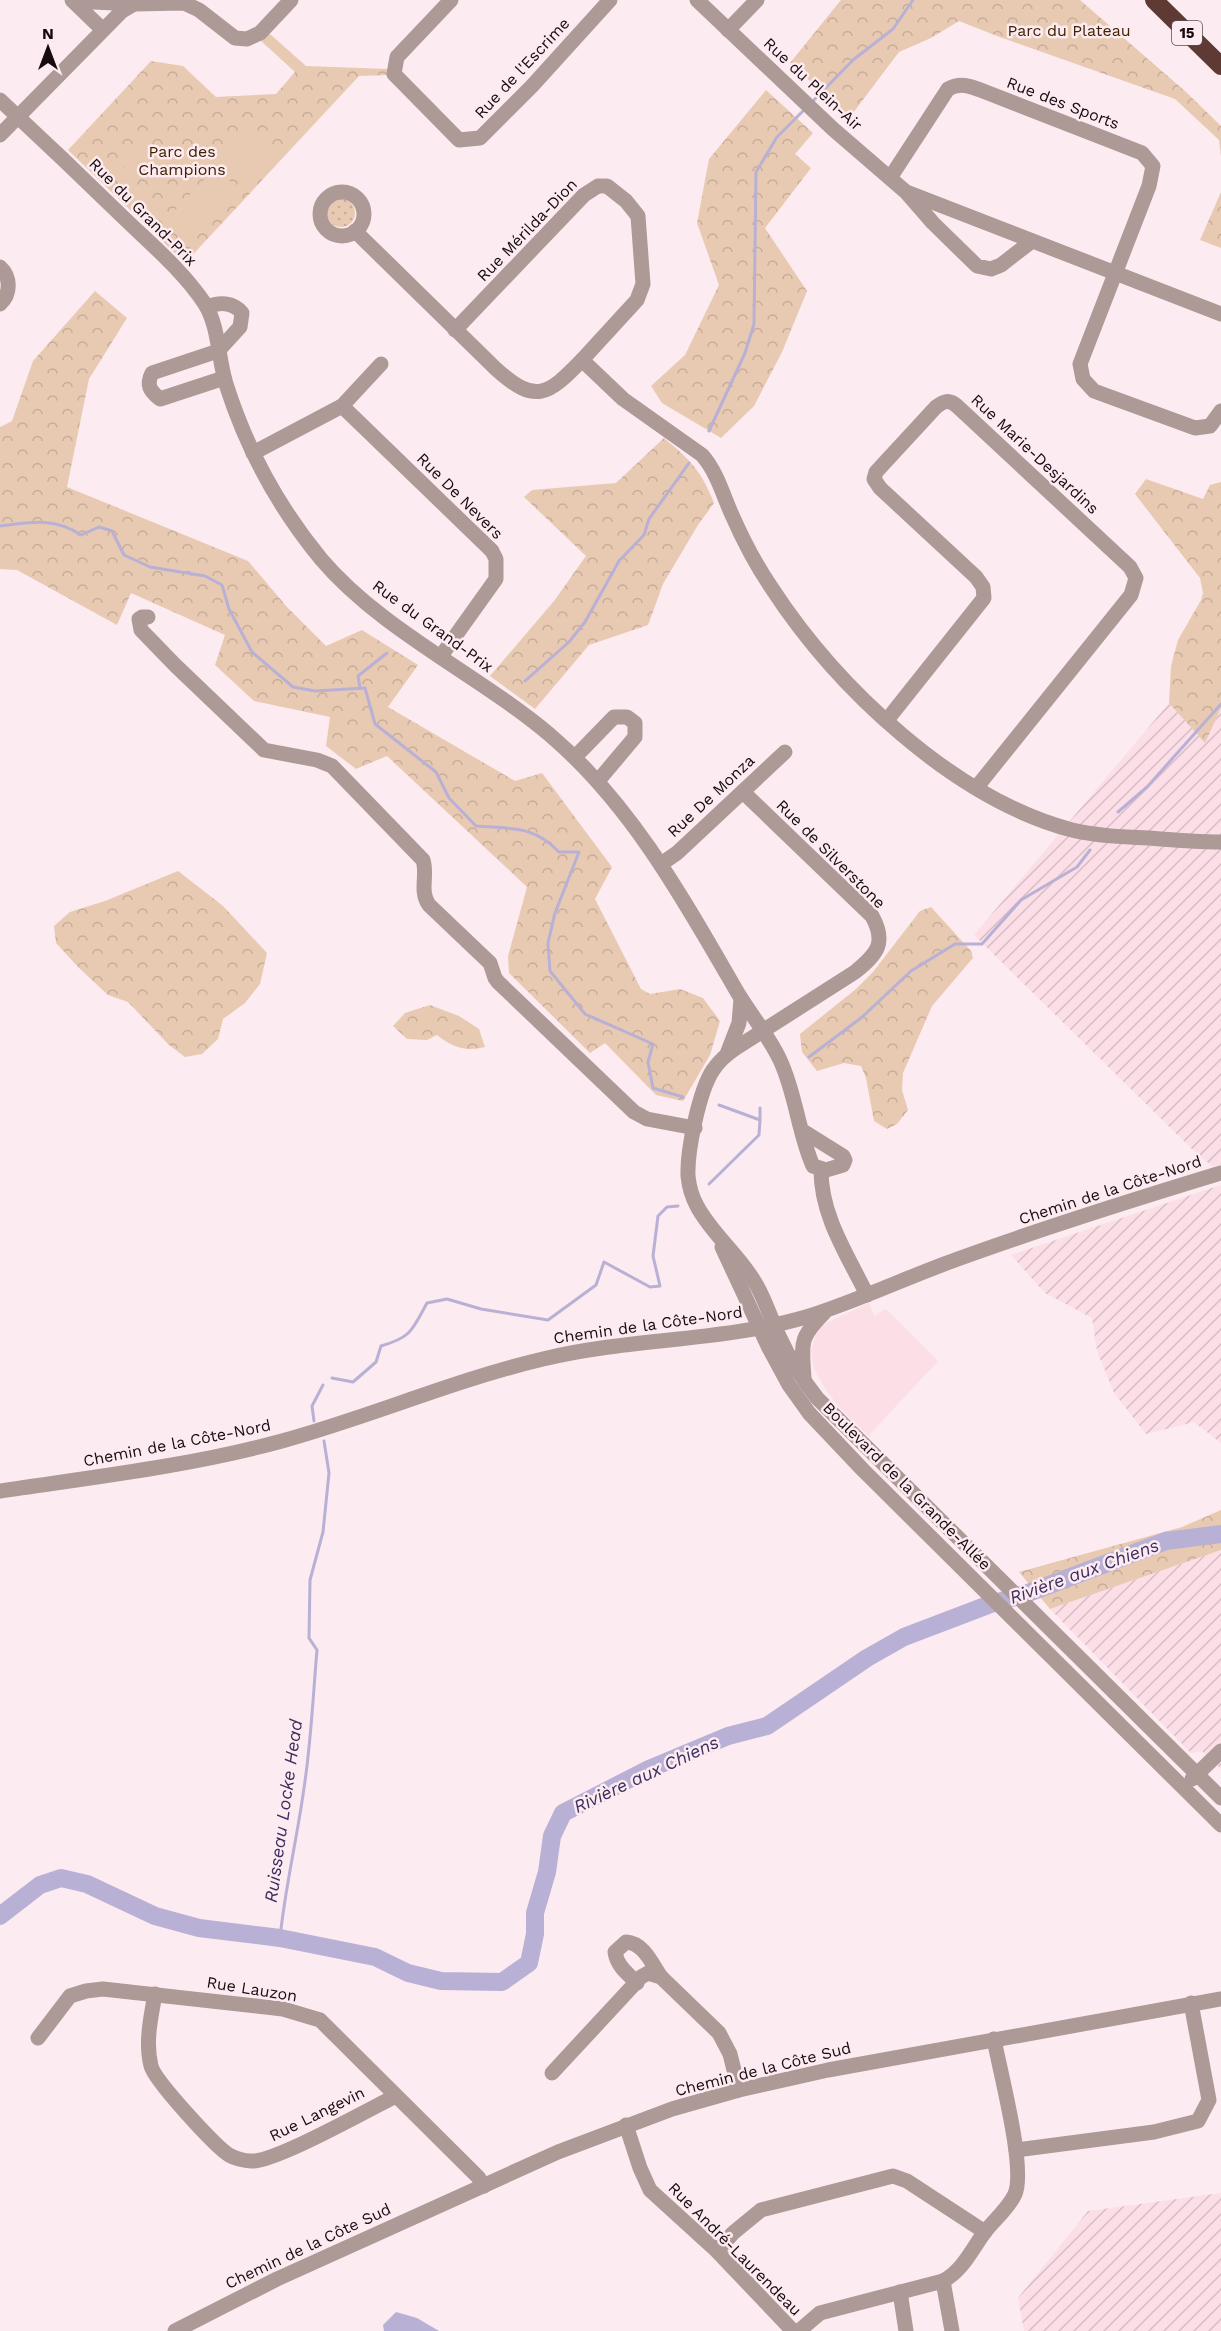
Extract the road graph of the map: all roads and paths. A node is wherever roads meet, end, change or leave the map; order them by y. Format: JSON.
{"nodes":[{"id":1,"x":291,"y":0,"type":"edge"},
{"id":2,"x":451,"y":0,"type":"edge"},
{"id":3,"x":610,"y":0,"type":"edge"},
{"id":4,"x":697,"y":0,"type":"edge"},
{"id":5,"x":757,"y":0,"type":"edge"},
{"id":6,"x":1154,"y":0,"type":"edge"},
{"id":7,"x":73,"y":1,"type":"edge"},
{"id":8,"x":134,"y":4,"type":"junction"},
{"id":9,"x":103,"y":30,"type":"junction"},
{"id":10,"x":728,"y":30,"type":"junction"},
{"id":11,"x":1221,"y":66,"type":"edge"},
{"id":12,"x":0,"y":100,"type":"edge"},
{"id":13,"x":18,"y":116,"type":"junction"},
{"id":14,"x":0,"y":135,"type":"edge"},
{"id":15,"x":890,"y":178,"type":"junction"},
{"id":16,"x":906,"y":192,"type":"junction"},
{"id":17,"x":355,"y":231,"type":"dead end"},
{"id":18,"x":1032,"y":241,"type":"junction"},
{"id":19,"x":0,"y":267,"type":"edge"},
{"id":20,"x":1115,"y":272,"type":"junction"},
{"id":21,"x":0,"y":304,"type":"edge"},
{"id":22,"x":207,"y":307,"type":"junction"},
{"id":23,"x":1221,"y":314,"type":"edge"},
{"id":24,"x":455,"y":330,"type":"junction"},
{"id":25,"x":219,"y":351,"type":"junction"},
{"id":26,"x":582,"y":360,"type":"junction"},
{"id":27,"x":381,"y":364,"type":"dead end"},
{"id":28,"x":224,"y":378,"type":"junction"},
{"id":29,"x":342,"y":406,"type":"junction"},
{"id":30,"x":1221,"y":411,"type":"edge"},
{"id":31,"x":253,"y":453,"type":"junction"},
{"id":32,"x":147,"y":617,"type":"dead end"},
{"id":33,"x":441,"y":656,"type":"junction"},
{"id":34,"x":887,"y":720,"type":"junction"},
{"id":35,"x":784,"y":752,"type":"dead end"},
{"id":36,"x":575,"y":757,"type":"junction"},
{"id":37,"x":598,"y":782,"type":"junction"},
{"id":38,"x":976,"y":788,"type":"junction"},
{"id":39,"x":743,"y":792,"type":"junction"},
{"id":40,"x":1221,"y":842,"type":"edge"},
{"id":41,"x":660,"y":864,"type":"junction"},
{"id":42,"x":741,"y":999,"type":"junction"},
{"id":43,"x":761,"y":1031,"type":"junction"},
{"id":44,"x":727,"y":1054,"type":"junction"},
{"id":45,"x":695,"y":1128,"type":"junction"},
{"id":46,"x":803,"y":1131,"type":"junction"},
{"id":47,"x":821,"y":1170,"type":"junction"},
{"id":48,"x":1221,"y":1173,"type":"edge"},
{"id":49,"x":867,"y":1295,"type":"junction"},
{"id":50,"x":827,"y":1310,"type":"junction"},
{"id":51,"x":767,"y":1326,"type":"junction"},
{"id":52,"x":804,"y":1381,"type":"junction"},
{"id":53,"x":0,"y":1491,"type":"edge"},
{"id":54,"x":1016,"y":1596,"type":"junction"},
{"id":55,"x":998,"y":1603,"type":"junction"},
{"id":56,"x":1221,"y":1751,"type":"edge"},
{"id":57,"x":1197,"y":1774,"type":"junction"},
{"id":58,"x":1183,"y":1787,"type":"junction"},
{"id":59,"x":1221,"y":1798,"type":"edge"},
{"id":60,"x":1221,"y":1825,"type":"edge"},
{"id":61,"x":661,"y":1977,"type":"junction"},
{"id":62,"x":637,"y":1983,"type":"junction"},
{"id":63,"x":155,"y":1994,"type":"junction"},
{"id":64,"x":1221,"y":1999,"type":"edge"},
{"id":65,"x":1191,"y":2003,"type":"junction"},
{"id":66,"x":38,"y":2038,"type":"dead end"},
{"id":67,"x":994,"y":2039,"type":"junction"},
{"id":68,"x":552,"y":2073,"type":"dead end"},
{"id":69,"x":739,"y":2090,"type":"junction"},
{"id":70,"x":396,"y":2096,"type":"junction"},
{"id":71,"x":626,"y":2125,"type":"junction"},
{"id":72,"x":1016,"y":2150,"type":"junction"},
{"id":73,"x":484,"y":2186,"type":"junction"},
{"id":74,"x":985,"y":2232,"type":"junction"},
{"id":75,"x":717,"y":2251,"type":"junction"},
{"id":76,"x":943,"y":2281,"type":"junction"},
{"id":77,"x":900,"y":2292,"type":"junction"},
{"id":78,"x":175,"y":2331,"type":"edge"},
{"id":79,"x":793,"y":2331,"type":"edge"},
{"id":80,"x":799,"y":2331,"type":"edge"},
{"id":81,"x":906,"y":2331,"type":"edge"},
{"id":82,"x":952,"y":2331,"type":"edge"}],
"edges":[{"from":1,"to":8,"type":"street"},
{"from":2,"to":3,"type":"street","name":"Rue de l'Escrime"},
{"from":4,"to":10,"type":"street","name":"Rue du Plein-Air"},
{"from":5,"to":10,"type":"street"},
{"from":6,"to":11,"type":"highway","number":"15"},
{"from":7,"to":8,"type":"street"},
{"from":7,"to":9,"type":"street"},
{"from":8,"to":9,"type":"street"},
{"from":9,"to":13,"type":"street"},
{"from":10,"to":15,"type":"street","name":"Rue du Plein-Air"},
{"from":12,"to":13,"type":"street","name":"Rue du Grand-Prix"},
{"from":13,"to":14,"type":"street"},
{"from":13,"to":22,"type":"street","name":"Rue du Grand-Prix"},
{"from":15,"to":16,"type":"street","name":"Rue du Plein-Air"},
{"from":15,"to":20,"type":"street","name":"Rue des Sports"},
{"from":16,"to":18,"type":"street","name":"Rue du Plein-Air"},
{"from":16,"to":18,"type":"street","name":"Rue du Plein-Air"},
{"from":17,"to":24,"type":"street"},
{"from":18,"to":20,"type":"street","name":"Rue du Plein-Air"},
{"from":19,"to":21,"type":"street"},
{"from":20,"to":23,"type":"street","name":"Rue du Plein-Air"},
{"from":20,"to":30,"type":"street"},
{"from":22,"to":25,"type":"street","name":"Rue du Grand-Prix"},
{"from":22,"to":25,"type":"street"},
{"from":24,"to":26,"type":"street"},
{"from":24,"to":26,"type":"street","name":"Rue Mérilda-Dion"},
{"from":25,"to":28,"type":"street","name":"Rue du Grand-Prix"},
{"from":25,"to":28,"type":"street"},
{"from":26,"to":34,"type":"street"},
{"from":27,"to":29,"type":"street"},
{"from":28,"to":31,"type":"street","name":"Rue du Grand-Prix"},
{"from":29,"to":31,"type":"street"},
{"from":29,"to":33,"type":"street","name":"Rue De Nevers"},
{"from":31,"to":33,"type":"street","name":"Rue du Grand-Prix"},
{"from":32,"to":45,"type":"street"},
{"from":33,"to":36,"type":"street","name":"Rue du Grand-Prix"},
{"from":34,"to":38,"type":"street"},
{"from":34,"to":38,"type":"street","name":"Rue Marie-Desjardins"},
{"from":35,"to":39,"type":"street","name":"Rue De Monza"},
{"from":36,"to":37,"type":"street","name":"Rue du Grand-Prix"},
{"from":36,"to":37,"type":"street"},
{"from":37,"to":41,"type":"street","name":"Rue du Grand-Prix"},
{"from":38,"to":40,"type":"street"},
{"from":39,"to":41,"type":"street","name":"Rue De Monza"},
{"from":39,"to":43,"type":"street","name":"Rue de Silverstone"},
{"from":41,"to":42,"type":"street","name":"Rue du Grand-Prix"},
{"from":42,"to":43,"type":"street","name":"Rue du Grand-Prix"},
{"from":42,"to":44,"type":"street"},
{"from":43,"to":44,"type":"street","name":"Boulevard de la Grande-Allée"},
{"from":43,"to":46,"type":"street","name":"Rue du Grand-Prix"},
{"from":44,"to":45,"type":"street","name":"Boulevard de la Grande-Allée"},
{"from":45,"to":51,"type":"street","name":"Boulevard de la Grande-Allée"},
{"from":46,"to":47,"type":"street","name":"Rue du Grand-Prix"},
{"from":46,"to":47,"type":"street"},
{"from":47,"to":49,"type":"street"},
{"from":48,"to":49,"type":"street","name":"Chemin de la Côte-Nord"},
{"from":49,"to":50,"type":"street","name":"Chemin de la Côte-Nord"},
{"from":50,"to":51,"type":"street","name":"Chemin de la Côte-Nord"},
{"from":50,"to":52,"type":"street"},
{"from":51,"to":52,"type":"street","name":"Boulevard de la Grande-Allée"},
{"from":51,"to":53,"type":"street","name":"Chemin de la Côte-Nord"},
{"from":51,"to":55,"type":"street","name":"Boulevard de la Grande-Allée"},
{"from":52,"to":54,"type":"street","name":"Boulevard de la Grande-Allée"},
{"from":54,"to":55,"type":"street"},
{"from":54,"to":57,"type":"street","name":"Boulevard de la Grande-Allée"},
{"from":55,"to":58,"type":"street","name":"Boulevard de la Grande-Allée"},
{"from":56,"to":57,"type":"street"},
{"from":57,"to":58,"type":"street"},
{"from":57,"to":59,"type":"street","name":"Boulevard de la Grande-Allée"},
{"from":58,"to":60,"type":"street","name":"Boulevard de la Grande-Allée"},
{"from":61,"to":62,"type":"street"},
{"from":61,"to":62,"type":"street"},
{"from":61,"to":69,"type":"street"},
{"from":62,"to":68,"type":"street"},
{"from":63,"to":66,"type":"street","name":"Rue Lauzon"},
{"from":63,"to":70,"type":"street","name":"Rue Lauzon"},
{"from":63,"to":70,"type":"street","name":"Rue Langevin"},
{"from":64,"to":65,"type":"street","name":"Chemin de la Côte Sud"},
{"from":65,"to":67,"type":"street","name":"Chemin de la Côte Sud"},
{"from":65,"to":72,"type":"street"},
{"from":67,"to":69,"type":"street","name":"Chemin de la Côte Sud"},
{"from":67,"to":72,"type":"street"},
{"from":69,"to":71,"type":"street","name":"Chemin de la Côte Sud"},
{"from":70,"to":73,"type":"street","name":"Rue Lauzon"},
{"from":71,"to":73,"type":"street","name":"Chemin de la Côte Sud"},
{"from":71,"to":75,"type":"street","name":"Rue André-Laurendeau"},
{"from":72,"to":74,"type":"street"},
{"from":73,"to":78,"type":"street","name":"Chemin de la Côte Sud"},
{"from":74,"to":75,"type":"street"},
{"from":74,"to":76,"type":"street"},
{"from":75,"to":79,"type":"street","name":"Rue André-Laurendeau"},
{"from":76,"to":77,"type":"street"},
{"from":76,"to":82,"type":"street"},
{"from":77,"to":80,"type":"street"},
{"from":77,"to":81,"type":"street"}]}
